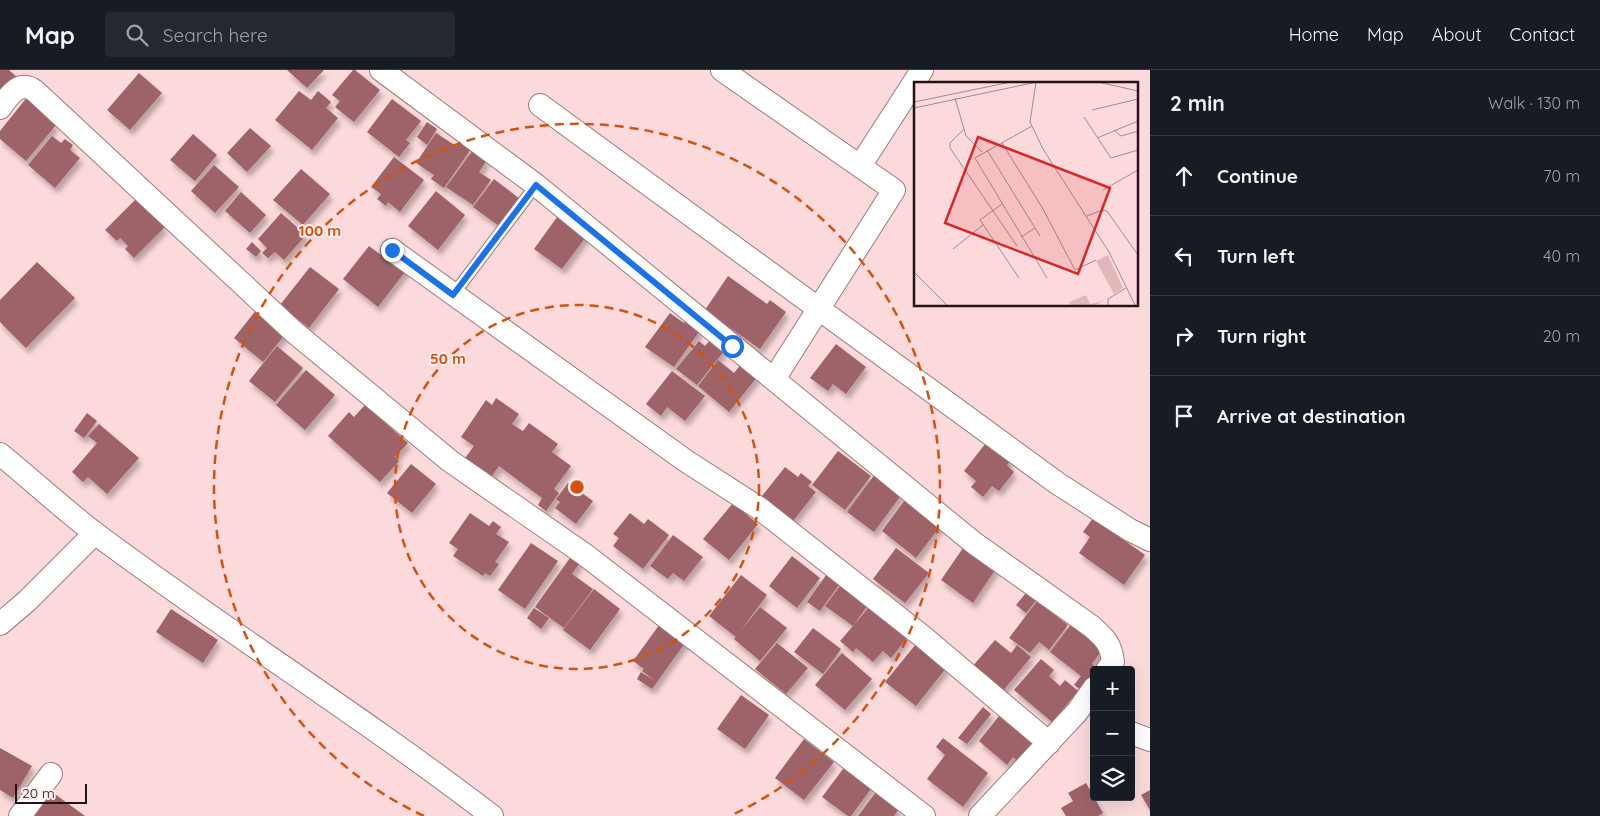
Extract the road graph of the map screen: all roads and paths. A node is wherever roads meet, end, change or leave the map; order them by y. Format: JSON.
{"nodes":[{"id":1,"x":381,"y":70,"type":"edge"},
{"id":2,"x":722,"y":70,"type":"edge"},
{"id":3,"x":922,"y":70,"type":"edge"},
{"id":4,"x":914,"y":82,"type":"edge"},
{"id":5,"x":914,"y":82,"type":"edge"},
{"id":6,"x":540,"y":105,"type":"dead end"},
{"id":7,"x":0,"y":108,"type":"edge"},
{"id":8,"x":860,"y":166,"type":"junction"},
{"id":9,"x":536,"y":185,"type":"junction"},
{"id":10,"x":392,"y":250,"type":"dead end"},
{"id":11,"x":453,"y":295,"type":"junction"},
{"id":12,"x":819,"y":309,"type":"junction"},
{"id":13,"x":774,"y":379,"type":"junction"},
{"id":14,"x":0,"y":454,"type":"edge"},
{"id":15,"x":95,"y":533,"type":"junction"},
{"id":16,"x":1150,"y":540,"type":"edge"},
{"id":17,"x":0,"y":624,"type":"edge"},
{"id":18,"x":1110,"y":666,"type":"edge"},
{"id":19,"x":1090,"y":700,"type":"edge"},
{"id":20,"x":1085,"y":716,"type":"edge"},
{"id":21,"x":1135,"y":734,"type":"edge"},
{"id":22,"x":1150,"y":740,"type":"edge"},
{"id":23,"x":1049,"y":743,"type":"junction"},
{"id":24,"x":51,"y":774,"type":"dead end"},
{"id":25,"x":20,"y":816,"type":"edge"},
{"id":26,"x":492,"y":816,"type":"edge"},
{"id":27,"x":924,"y":816,"type":"edge"},
{"id":28,"x":980,"y":816,"type":"edge"}],
"edges":[{"from":1,"to":9,"type":"street"},
{"from":2,"to":8,"type":"street"},
{"from":3,"to":4,"type":"street"},
{"from":5,"to":8,"type":"street"},
{"from":6,"to":12,"type":"street"},
{"from":7,"to":27,"type":"street"},
{"from":8,"to":12,"type":"street"},
{"from":9,"to":11,"type":"lane"},
{"from":9,"to":13,"type":"street"},
{"from":10,"to":11,"type":"street"},
{"from":11,"to":23,"type":"street"},
{"from":12,"to":13,"type":"street"},
{"from":12,"to":16,"type":"street"},
{"from":13,"to":18,"type":"street"},
{"from":14,"to":15,"type":"street"},
{"from":15,"to":17,"type":"street"},
{"from":15,"to":26,"type":"street"},
{"from":19,"to":20,"type":"street"},
{"from":20,"to":23,"type":"street"},
{"from":21,"to":22,"type":"street"},
{"from":23,"to":28,"type":"street"},
{"from":24,"to":25,"type":"street"}]}
